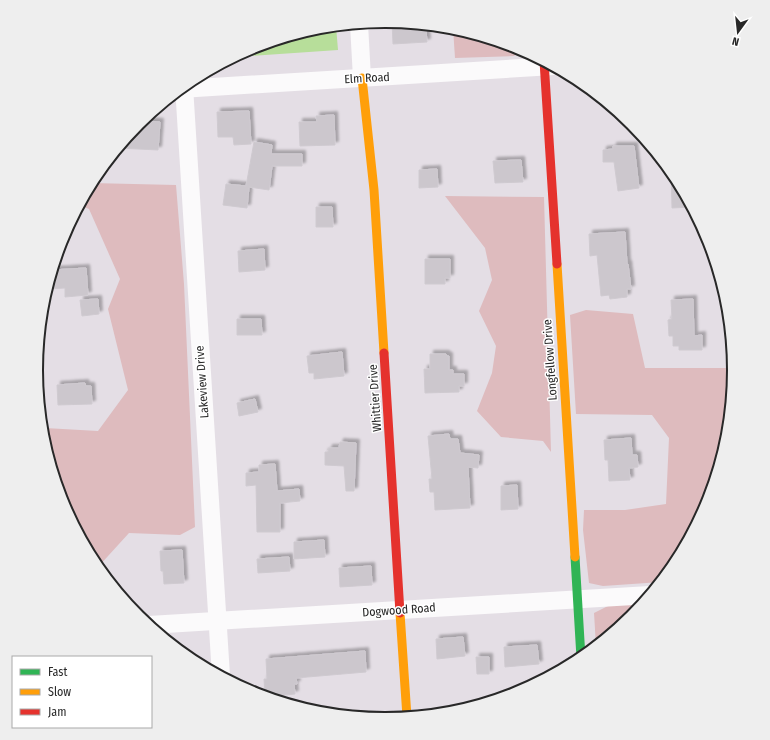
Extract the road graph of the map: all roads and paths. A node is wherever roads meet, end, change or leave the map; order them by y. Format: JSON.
{"nodes":[{"id":1,"x":359,"y":29,"type":"edge"},
{"id":2,"x":539,"y":65,"type":"edge"},
{"id":3,"x":547,"y":69,"type":"edge"},
{"id":4,"x":362,"y":78,"type":"junction"},
{"id":5,"x":193,"y":87,"type":"edge"},
{"id":6,"x":183,"y":94,"type":"edge"},
{"id":7,"x":642,"y":595,"type":"edge"},
{"id":8,"x":577,"y":599,"type":"junction"},
{"id":9,"x":401,"y":610,"type":"junction"},
{"id":10,"x":217,"y":621,"type":"junction"},
{"id":11,"x":157,"y":625,"type":"edge"},
{"id":12,"x":580,"y":650,"type":"edge"},
{"id":13,"x":221,"y":670,"type":"edge"},
{"id":14,"x":407,"y":711,"type":"edge"}],
"edges":[{"from":1,"to":4,"type":"street"},
{"from":2,"to":4,"type":"street","name":"Elm Road"},
{"from":3,"to":8,"type":"street","name":"Longfellow Drive"},
{"from":4,"to":5,"type":"street","name":"Elm Road"},
{"from":4,"to":9,"type":"street","name":"Whittier Drive"},
{"from":6,"to":10,"type":"street","name":"Lakeview Drive"},
{"from":7,"to":8,"type":"street","name":"Dogwood Road"},
{"from":8,"to":9,"type":"street","name":"Dogwood Road"},
{"from":8,"to":12,"type":"street","name":"Longfellow Drive"},
{"from":9,"to":10,"type":"street","name":"Dogwood Road"},
{"from":9,"to":14,"type":"street","name":"Whittier Drive"},
{"from":10,"to":11,"type":"street","name":"Dogwood Road"},
{"from":10,"to":13,"type":"street","name":"Lakeview Drive"}]}
